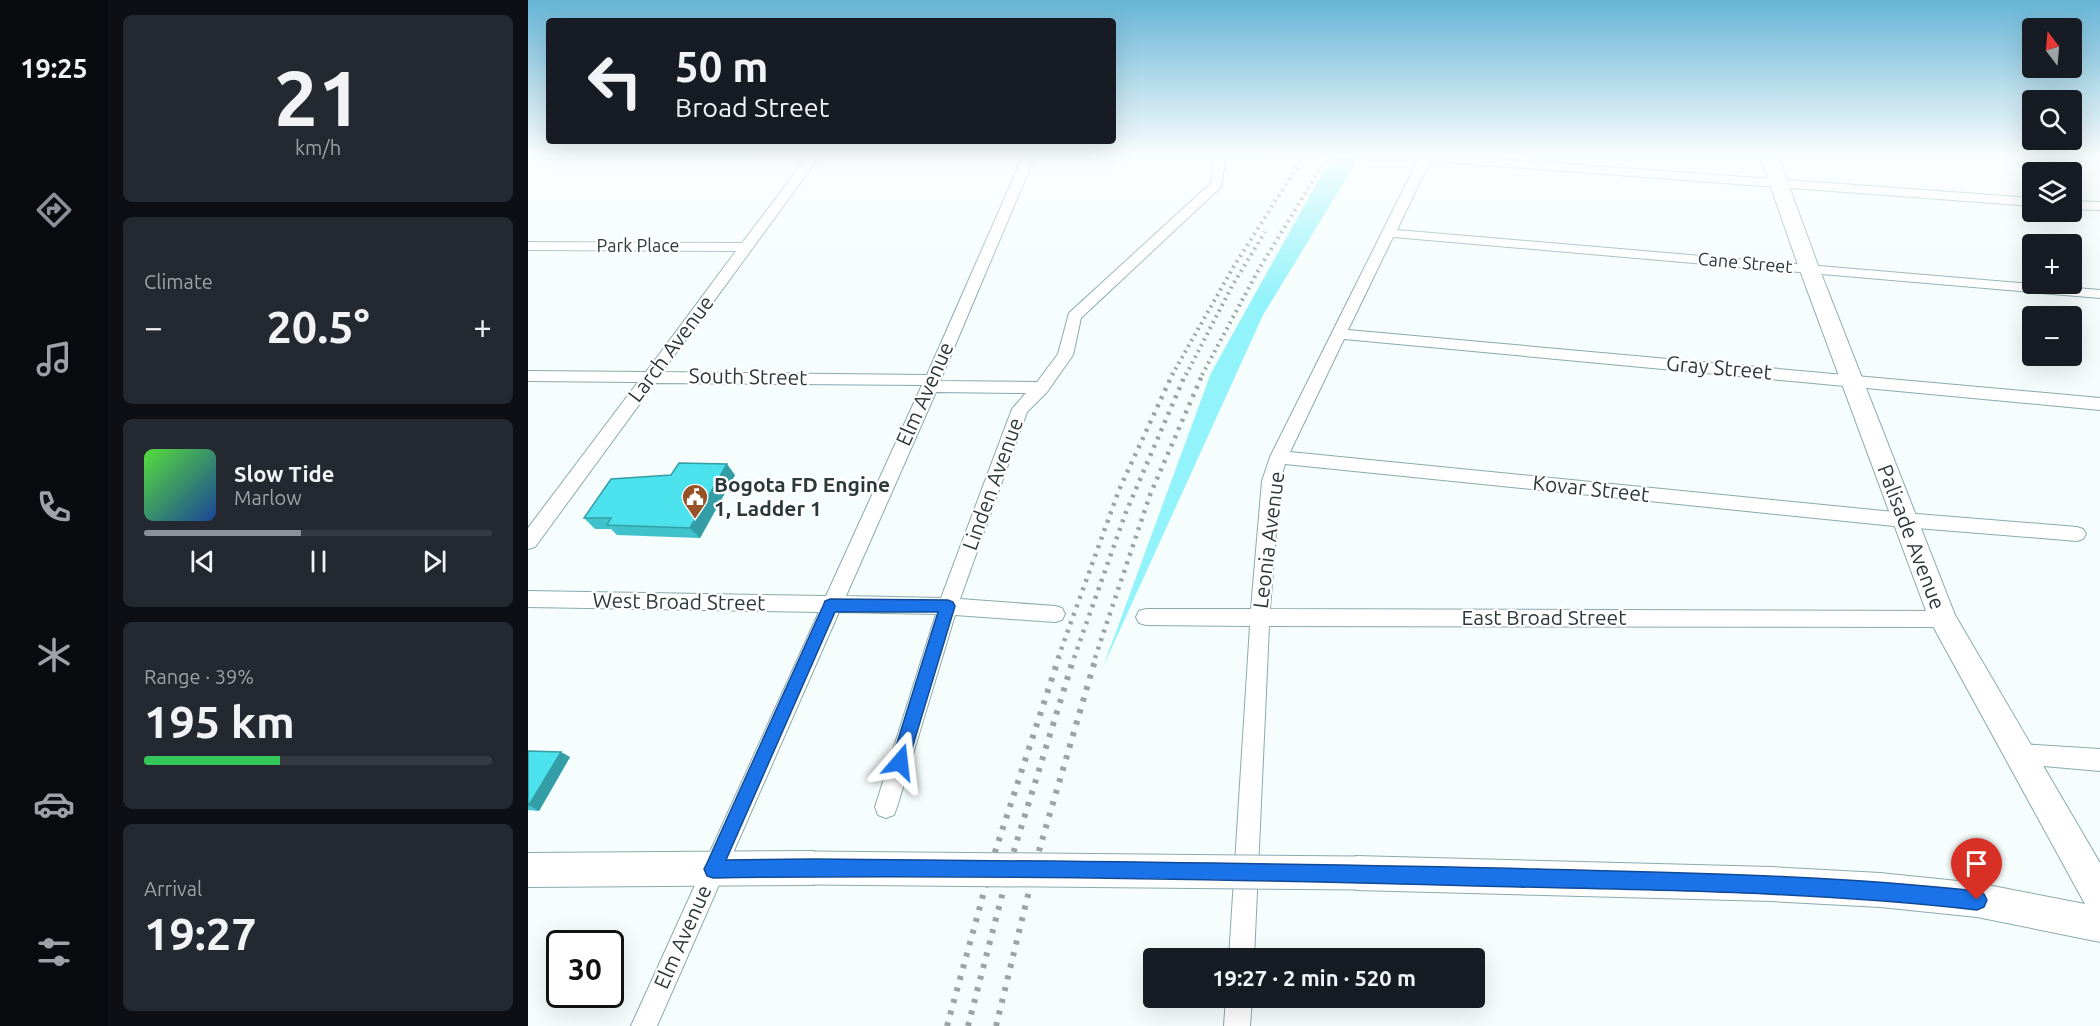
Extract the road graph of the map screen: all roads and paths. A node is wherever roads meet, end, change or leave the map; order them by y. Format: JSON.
{"nodes":[{"id":1,"x":778,"y":204,"type":"edge"},
{"id":2,"x":1008,"y":204,"type":"edge"},
{"id":3,"x":1195,"y":204,"type":"edge"},
{"id":4,"x":1404,"y":204,"type":"edge"},
{"id":5,"x":1786,"y":204,"type":"edge"},
{"id":6,"x":2082,"y":205,"type":"edge"},
{"id":7,"x":2100,"y":206,"type":"edge"},
{"id":8,"x":1390,"y":233,"type":"junction"},
{"id":9,"x":528,"y":246,"type":"edge"},
{"id":10,"x":747,"y":246,"type":"junction"},
{"id":11,"x":1809,"y":268,"type":"junction"},
{"id":12,"x":2100,"y":294,"type":"edge"},
{"id":13,"x":1338,"y":334,"type":"junction"},
{"id":14,"x":528,"y":376,"type":"edge"},
{"id":15,"x":650,"y":376,"type":"junction"},
{"id":16,"x":1851,"y":379,"type":"junction"},
{"id":17,"x":931,"y":383,"type":"junction"},
{"id":18,"x":1041,"y":388,"type":"junction"},
{"id":19,"x":2100,"y":404,"type":"edge"},
{"id":20,"x":1279,"y":457,"type":"junction"},
{"id":21,"x":1904,"y":520,"type":"junction"},
{"id":22,"x":2077,"y":534,"type":"dead end"},
{"id":23,"x":528,"y":542,"type":"edge"},
{"id":24,"x":528,"y":599,"type":"edge"},
{"id":25,"x":830,"y":606,"type":"junction"},
{"id":26,"x":948,"y":606,"type":"junction"},
{"id":27,"x":1055,"y":614,"type":"dead end"},
{"id":28,"x":1146,"y":617,"type":"dead end"},
{"id":29,"x":1260,"y":617,"type":"junction"},
{"id":30,"x":1942,"y":619,"type":"junction"},
{"id":31,"x":2020,"y":754,"type":"junction"},
{"id":32,"x":2100,"y":760,"type":"edge"},
{"id":33,"x":886,"y":807,"type":"dead end"},
{"id":34,"x":713,"y":869,"type":"junction"},
{"id":35,"x":528,"y":870,"type":"edge"},
{"id":36,"x":2100,"y":896,"type":"edge"},
{"id":37,"x":2100,"y":924,"type":"edge"},
{"id":38,"x":1242,"y":948,"type":"edge"},
{"id":39,"x":1239,"y":1008,"type":"edge"},
{"id":40,"x":644,"y":1026,"type":"edge"},
{"id":41,"x":1238,"y":1026,"type":"edge"}],
"edges":[{"from":1,"to":10,"type":"street","name":"Larch Avenue"},
{"from":2,"to":17,"type":"street","name":"Elm Avenue"},
{"from":3,"to":18,"type":"street","name":"Linden Avenue"},
{"from":4,"to":8,"type":"street","name":"Leonia Avenue"},
{"from":5,"to":11,"type":"main road","name":"Palisade Avenue"},
{"from":6,"to":7,"type":"street"},
{"from":8,"to":11,"type":"street","name":"Cane Street"},
{"from":8,"to":13,"type":"street","name":"Leonia Avenue"},
{"from":9,"to":10,"type":"street","name":"Park Place"},
{"from":10,"to":15,"type":"street","name":"Larch Avenue"},
{"from":11,"to":12,"type":"street","name":"Cane Street"},
{"from":11,"to":16,"type":"main road","name":"Palisade Avenue"},
{"from":13,"to":16,"type":"street","name":"Gray Street"},
{"from":13,"to":20,"type":"street","name":"Leonia Avenue"},
{"from":14,"to":15,"type":"street","name":"South Street"},
{"from":15,"to":17,"type":"street","name":"South Street"},
{"from":15,"to":23,"type":"street","name":"Larch Avenue"},
{"from":16,"to":19,"type":"street","name":"Gray Street"},
{"from":16,"to":21,"type":"main road","name":"Palisade Avenue"},
{"from":17,"to":18,"type":"street","name":"South Street"},
{"from":17,"to":25,"type":"street","name":"Elm Avenue"},
{"from":18,"to":26,"type":"street","name":"Linden Avenue"},
{"from":20,"to":21,"type":"street","name":"Kovar Street"},
{"from":20,"to":29,"type":"street","name":"Leonia Avenue"},
{"from":21,"to":22,"type":"street","name":"Kovar Street"},
{"from":21,"to":30,"type":"main road","name":"Palisade Avenue"},
{"from":24,"to":25,"type":"street","name":"West Broad Street"},
{"from":25,"to":26,"type":"street","name":"West Broad Street"},
{"from":25,"to":34,"type":"street","name":"Elm Avenue"},
{"from":26,"to":27,"type":"street","name":"West Broad Street"},
{"from":26,"to":33,"type":"street","name":"Linden Avenue"},
{"from":28,"to":29,"type":"street","name":"East Broad Street"},
{"from":29,"to":30,"type":"street","name":"East Broad Street"},
{"from":29,"to":38,"type":"street","name":"Leonia Avenue"},
{"from":30,"to":31,"type":"main road","name":"Palisade Avenue"},
{"from":31,"to":32,"type":"street"},
{"from":31,"to":36,"type":"main road","name":"Palisade Avenue"},
{"from":34,"to":35,"type":"main road"},
{"from":34,"to":37,"type":"main road","bridge":true},
{"from":34,"to":40,"type":"street","name":"Elm Avenue"},
{"from":39,"to":41,"type":"street"}]}
